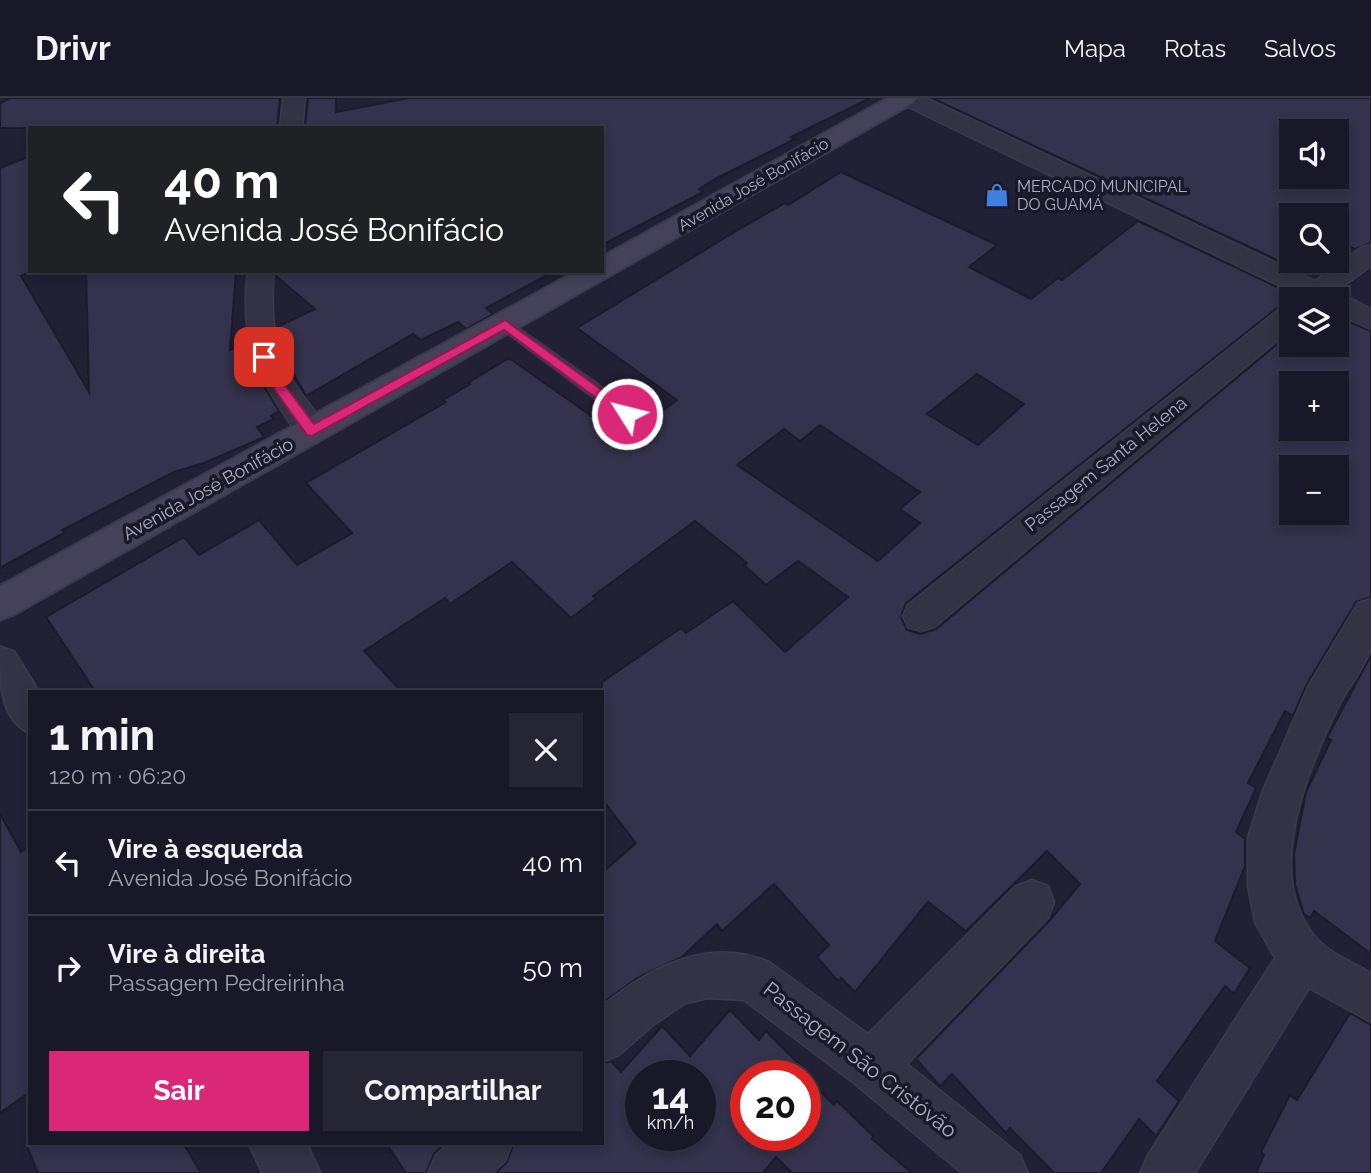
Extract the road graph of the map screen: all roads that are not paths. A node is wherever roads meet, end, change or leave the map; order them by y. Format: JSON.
{"nodes":[{"id":1,"x":294,"y":98,"type":"edge"},
{"id":2,"x":906,"y":98,"type":"edge"},
{"id":3,"x":291,"y":126,"type":"edge"},
{"id":4,"x":1371,"y":253,"type":"edge"},
{"id":5,"x":604,"y":268,"type":"edge"},
{"id":6,"x":261,"y":273,"type":"edge"},
{"id":7,"x":595,"y":273,"type":"edge"},
{"id":8,"x":1300,"y":287,"type":"edge"},
{"id":9,"x":1335,"y":287,"type":"edge"},
{"id":10,"x":1349,"y":310,"type":"edge"},
{"id":11,"x":1371,"y":320,"type":"edge"},
{"id":12,"x":505,"y":324,"type":"junction"},
{"id":13,"x":1279,"y":324,"type":"edge"},
{"id":14,"x":627,"y":414,"type":"dead end"},
{"id":15,"x":312,"y":431,"type":"junction"},
{"id":16,"x":0,"y":604,"type":"edge"},
{"id":17,"x":1371,"y":614,"type":"edge"},
{"id":18,"x":921,"y":615,"type":"dead end"},
{"id":19,"x":0,"y":664,"type":"edge"},
{"id":20,"x":28,"y":712,"type":"edge"},
{"id":21,"x":1032,"y":902,"type":"dead end"},
{"id":22,"x":1302,"y":957,"type":"junction"},
{"id":23,"x":1371,"y":999,"type":"edge"},
{"id":24,"x":604,"y":1036,"type":"edge"},
{"id":25,"x":871,"y":1066,"type":"junction"},
{"id":26,"x":277,"y":1145,"type":"edge"},
{"id":27,"x":485,"y":1145,"type":"edge"},
{"id":28,"x":293,"y":1173,"type":"edge"},
{"id":29,"x":454,"y":1173,"type":"edge"},
{"id":30,"x":1002,"y":1173,"type":"edge"},
{"id":31,"x":1166,"y":1173,"type":"edge"}],
"edges":[{"from":1,"to":3,"type":"street"},
{"from":2,"to":5,"type":"main road","name":"Avenida José Bonifácio"},
{"from":2,"to":8,"type":"street"},
{"from":4,"to":9,"type":"street"},
{"from":6,"to":15,"type":"street"},
{"from":7,"to":12,"type":"main road","name":"Avenida José Bonifácio"},
{"from":10,"to":11,"type":"street"},
{"from":12,"to":14,"type":"lane"},
{"from":12,"to":15,"type":"main road","name":"Avenida José Bonifácio"},
{"from":13,"to":18,"type":"street","name":"Passagem Santa Helena"},
{"from":15,"to":16,"type":"main road","name":"Avenida José Bonifácio"},
{"from":17,"to":22,"type":"street"},
{"from":19,"to":20,"type":"street"},
{"from":21,"to":25,"type":"street"},
{"from":22,"to":23,"type":"street"},
{"from":22,"to":31,"type":"street"},
{"from":24,"to":25,"type":"street","name":"Passagem São Cristóvão"},
{"from":25,"to":30,"type":"street","name":"Passagem São Cristóvão"},
{"from":26,"to":28,"type":"street"},
{"from":27,"to":29,"type":"street"}]}
